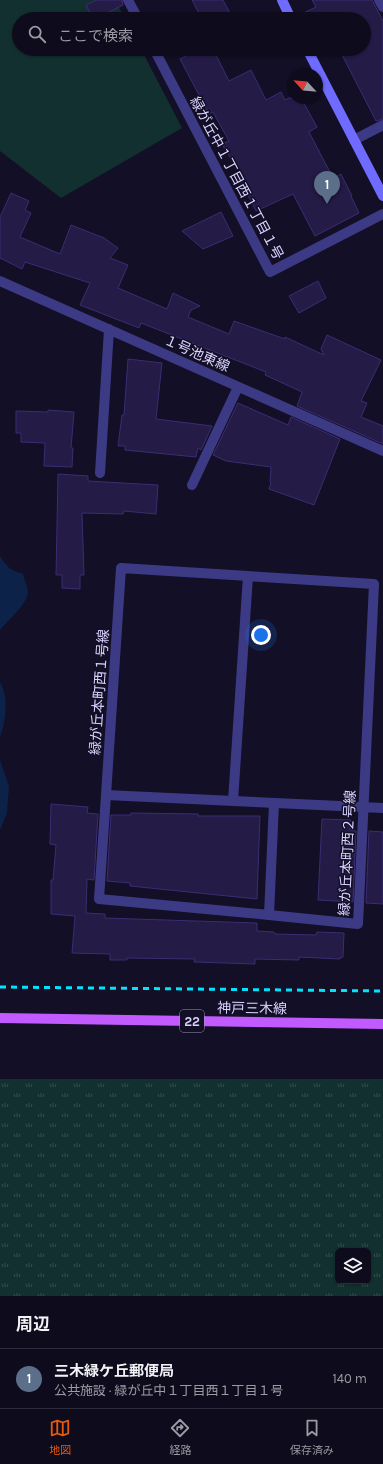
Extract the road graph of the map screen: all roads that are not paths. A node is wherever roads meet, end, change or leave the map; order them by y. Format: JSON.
{"nodes":[{"id":1,"x":128,"y":0,"type":"edge"},
{"id":2,"x":282,"y":0,"type":"edge"},
{"id":3,"x":380,"y":0,"type":"edge"},
{"id":4,"x":383,"y":7,"type":"edge"},
{"id":5,"x":134,"y":12,"type":"edge"},
{"id":6,"x":288,"y":12,"type":"edge"},
{"id":7,"x":158,"y":56,"type":"edge"},
{"id":8,"x":311,"y":56,"type":"edge"},
{"id":9,"x":383,"y":125,"type":"edge"},
{"id":10,"x":354,"y":140,"type":"junction"},
{"id":11,"x":383,"y":196,"type":"edge"},
{"id":12,"x":383,"y":214,"type":"edge"},
{"id":13,"x":0,"y":281,"type":"edge"},
{"id":14,"x":109,"y":329,"type":"junction"},
{"id":15,"x":238,"y":387,"type":"junction"},
{"id":16,"x":383,"y":451,"type":"edge"},
{"id":17,"x":100,"y":473,"type":"dead end"},
{"id":18,"x":192,"y":485,"type":"dead end"},
{"id":19,"x":248,"y":576,"type":"junction"},
{"id":20,"x":374,"y":584,"type":"joint"},
{"id":21,"x":106,"y":795,"type":"junction"},
{"id":22,"x":233,"y":801,"type":"junction"},
{"id":23,"x":274,"y":803,"type":"junction"},
{"id":24,"x":364,"y":807,"type":"junction"},
{"id":25,"x":383,"y":808,"type":"edge"},
{"id":26,"x":269,"y":915,"type":"junction"},
{"id":27,"x":0,"y":1018,"type":"edge"},
{"id":28,"x":383,"y":1024,"type":"edge"}],
"edges":[{"from":1,"to":5,"type":"street"},
{"from":2,"to":6,"type":"street"},
{"from":3,"to":4,"type":"street"},
{"from":7,"to":12,"type":"street","name":"緑が丘中１丁目西１丁目１号"},
{"from":8,"to":10,"type":"street"},
{"from":9,"to":10,"type":"street"},
{"from":10,"to":11,"type":"street"},
{"from":13,"to":14,"type":"street","name":"１号池東線"},
{"from":14,"to":15,"type":"street","name":"１号池東線"},
{"from":14,"to":17,"type":"street"},
{"from":15,"to":16,"type":"street","name":"１号池東線"},
{"from":15,"to":18,"type":"street"},
{"from":19,"to":20,"type":"street","name":"緑が丘本町西１号線"},
{"from":19,"to":21,"type":"street","name":"緑が丘本町西１号線"},
{"from":19,"to":22,"type":"street"},
{"from":20,"to":24,"type":"street","name":"緑が丘本町西２号線"},
{"from":21,"to":22,"type":"street"},
{"from":21,"to":26,"type":"street"},
{"from":22,"to":23,"type":"street"},
{"from":23,"to":24,"type":"street"},
{"from":23,"to":26,"type":"street"},
{"from":24,"to":25,"type":"street"},
{"from":24,"to":26,"type":"street","name":"緑が丘本町西２号線"},
{"from":27,"to":28,"type":"main road","name":"神戸三木線","number":"22"}]}
